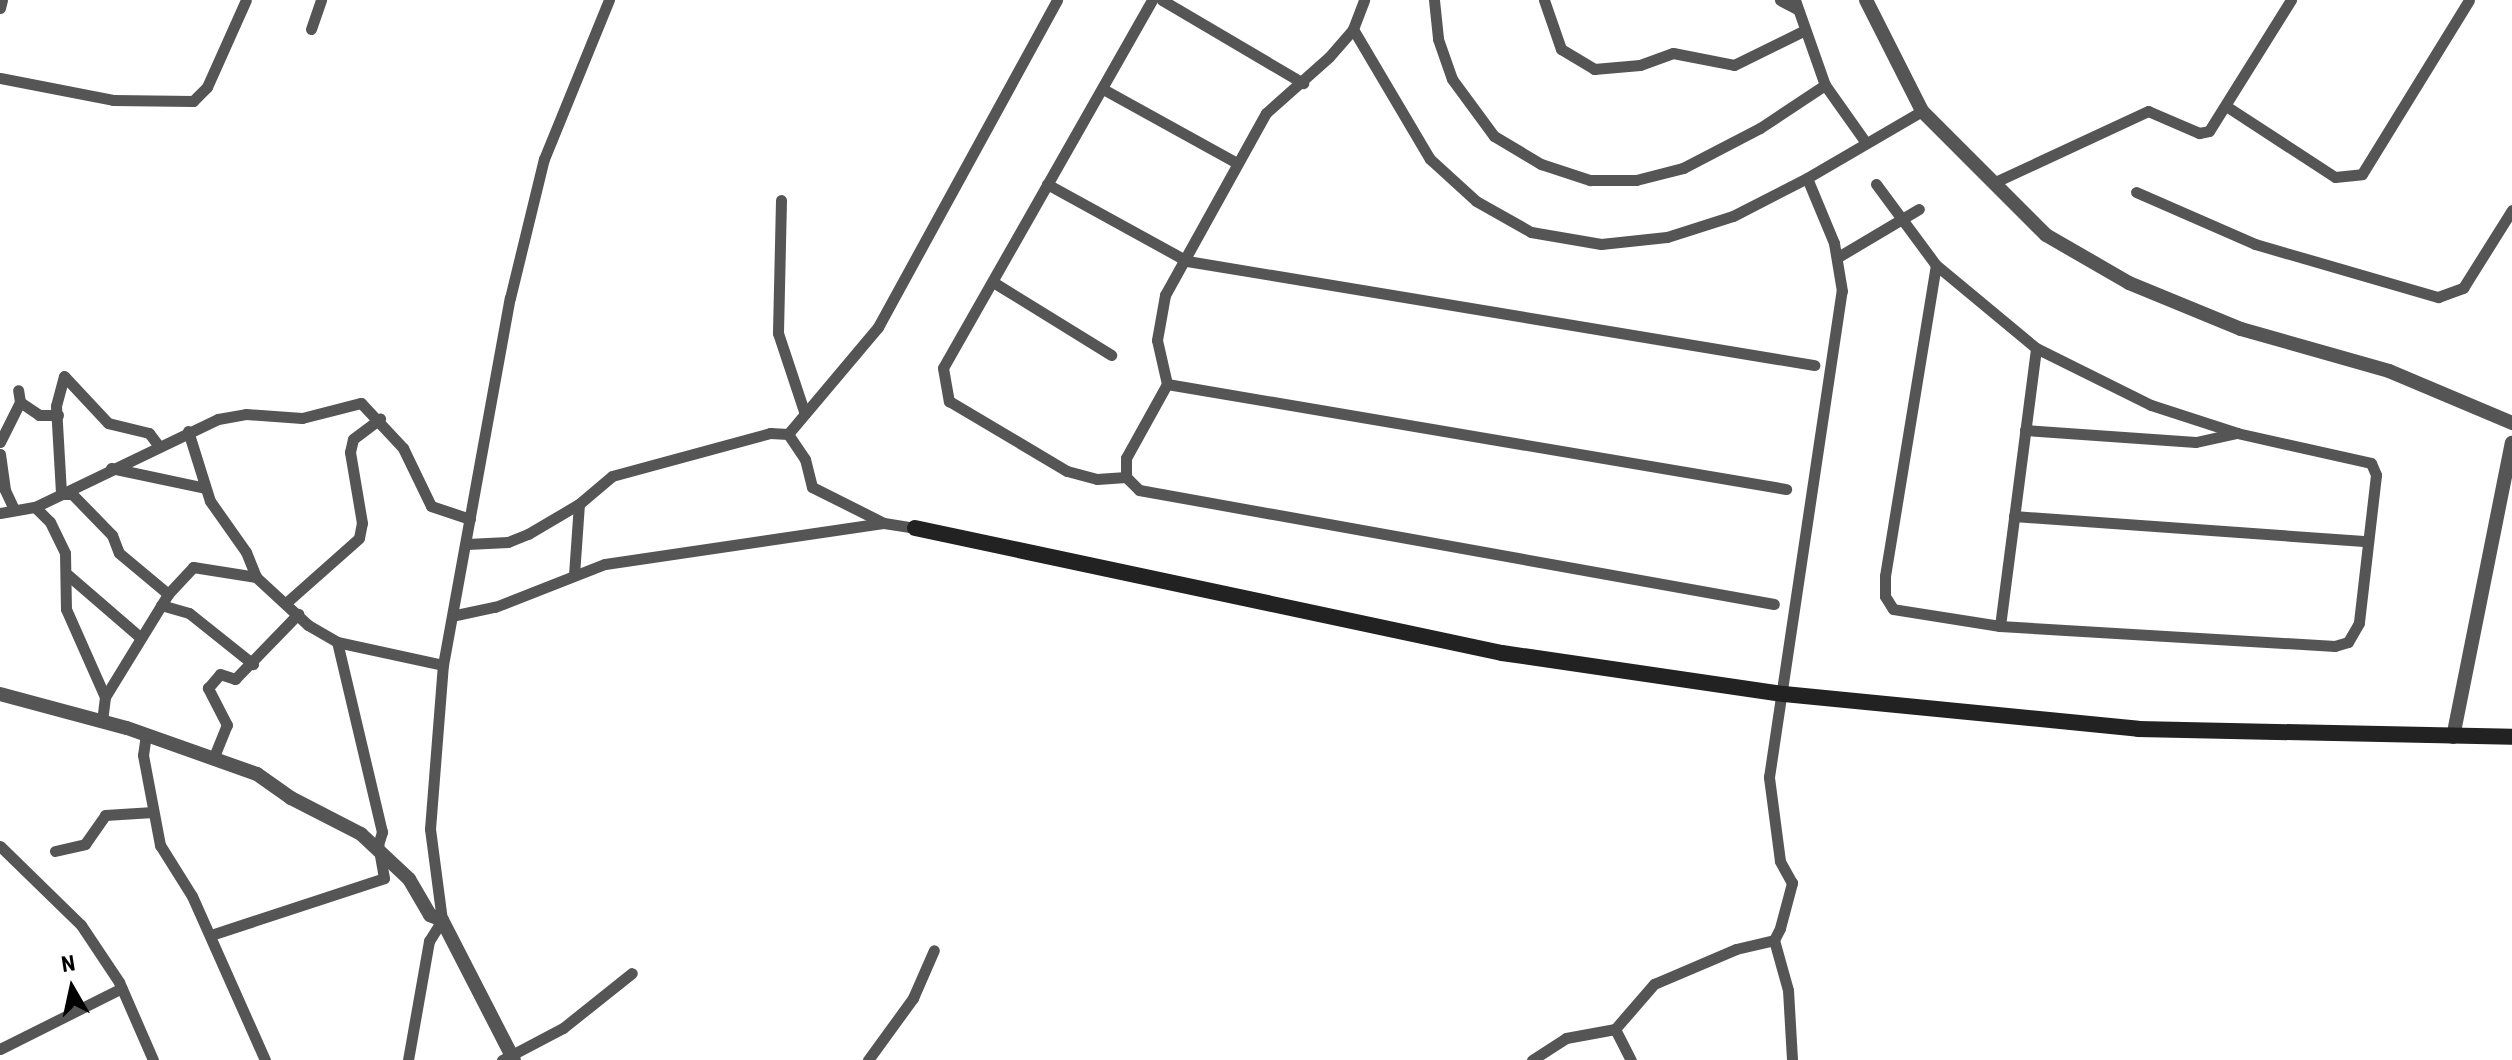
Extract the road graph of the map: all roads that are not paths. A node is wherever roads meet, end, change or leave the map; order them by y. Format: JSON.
{"nodes":[{"id":1,"x":2,"y":0,"type":"edge"},
{"id":2,"x":246,"y":0,"type":"edge"},
{"id":3,"x":321,"y":0,"type":"edge"},
{"id":4,"x":609,"y":0,"type":"edge"},
{"id":5,"x":1057,"y":0,"type":"edge"},
{"id":6,"x":1152,"y":0,"type":"edge"},
{"id":7,"x":1162,"y":0,"type":"edge"},
{"id":8,"x":1363,"y":0,"type":"edge"},
{"id":9,"x":1434,"y":0,"type":"edge"},
{"id":10,"x":1544,"y":0,"type":"edge"},
{"id":11,"x":1780,"y":0,"type":"edge"},
{"id":12,"x":1866,"y":0,"type":"edge"},
{"id":13,"x":2291,"y":0,"type":"edge"},
{"id":14,"x":2469,"y":0,"type":"edge"},
{"id":15,"x":1796,"y":5,"type":"edge"},
{"id":16,"x":0,"y":8,"type":"edge"},
{"id":17,"x":311,"y":29,"type":"dead end"},
{"id":18,"x":1353,"y":29,"type":"junction"},
{"id":19,"x":1803,"y":31,"type":"junction"},
{"id":20,"x":0,"y":78,"type":"edge"},
{"id":21,"x":1303,"y":83,"type":"junction"},
{"id":22,"x":1825,"y":85,"type":"junction"},
{"id":23,"x":1103,"y":89,"type":"junction"},
{"id":24,"x":2226,"y":106,"type":"junction"},
{"id":25,"x":1922,"y":111,"type":"junction"},
{"id":26,"x":1864,"y":140,"type":"junction"},
{"id":27,"x":1237,"y":163,"type":"junction"},
{"id":28,"x":1807,"y":178,"type":"junction"},
{"id":29,"x":1993,"y":183,"type":"junction"},
{"id":30,"x":1047,"y":184,"type":"junction"},
{"id":31,"x":1876,"y":184,"type":"dead end"},
{"id":32,"x":2136,"y":192,"type":"dead end"},
{"id":33,"x":781,"y":200,"type":"dead end"},
{"id":34,"x":1919,"y":209,"type":"dead end"},
{"id":35,"x":2512,"y":210,"type":"edge"},
{"id":36,"x":1899,"y":220,"type":"junction"},
{"id":37,"x":1838,"y":257,"type":"junction"},
{"id":38,"x":1187,"y":261,"type":"junction"},
{"id":39,"x":1936,"y":265,"type":"junction"},
{"id":40,"x":993,"y":282,"type":"junction"},
{"id":41,"x":2036,"y":348,"type":"junction"},
{"id":42,"x":1111,"y":355,"type":"dead end"},
{"id":43,"x":1814,"y":365,"type":"dead end"},
{"id":44,"x":1167,"y":384,"type":"junction"},
{"id":45,"x":805,"y":414,"type":"junction"},
{"id":46,"x":58,"y":415,"type":"junction"},
{"id":47,"x":380,"y":419,"type":"junction"},
{"id":48,"x":2512,"y":423,"type":"edge"},
{"id":49,"x":2025,"y":430,"type":"junction"},
{"id":50,"x":188,"y":431,"type":"junction"},
{"id":51,"x":2237,"y":433,"type":"junction"},
{"id":52,"x":788,"y":434,"type":"junction"},
{"id":53,"x":0,"y":442,"type":"edge"},
{"id":54,"x":2512,"y":443,"type":"edge"},
{"id":55,"x":158,"y":445,"type":"junction"},
{"id":56,"x":0,"y":454,"type":"edge"},
{"id":57,"x":111,"y":468,"type":"junction"},
{"id":58,"x":1126,"y":477,"type":"junction"},
{"id":59,"x":205,"y":488,"type":"junction"},
{"id":60,"x":1786,"y":489,"type":"dead end"},
{"id":61,"x":55,"y":496,"type":"junction"},
{"id":62,"x":579,"y":504,"type":"junction"},
{"id":63,"x":35,"y":507,"type":"junction"},
{"id":64,"x":14,"y":509,"type":"junction"},
{"id":65,"x":0,"y":513,"type":"edge"},
{"id":66,"x":2014,"y":516,"type":"junction"},
{"id":67,"x":470,"y":519,"type":"junction"},
{"id":68,"x":50,"y":522,"type":"junction"},
{"id":69,"x":884,"y":523,"type":"junction"},
{"id":70,"x":915,"y":528,"type":"joint"},
{"id":71,"x":2367,"y":541,"type":"junction"},
{"id":72,"x":467,"y":544,"type":"junction"},
{"id":73,"x":68,"y":575,"type":"junction"},
{"id":74,"x":574,"y":575,"type":"junction"},
{"id":75,"x":256,"y":577,"type":"junction"},
{"id":76,"x":168,"y":594,"type":"junction"},
{"id":77,"x":287,"y":602,"type":"junction"},
{"id":78,"x":1774,"y":604,"type":"dead end"},
{"id":79,"x":161,"y":605,"type":"junction"},
{"id":80,"x":298,"y":614,"type":"junction"},
{"id":81,"x":456,"y":615,"type":"junction"},
{"id":82,"x":2000,"y":626,"type":"junction"},
{"id":83,"x":141,"y":638,"type":"junction"},
{"id":84,"x":337,"y":642,"type":"junction"},
{"id":85,"x":253,"y":664,"type":"junction"},
{"id":86,"x":443,"y":665,"type":"junction"},
{"id":87,"x":0,"y":694,"type":"edge"},
{"id":88,"x":1784,"y":694,"type":"junction"},
{"id":89,"x":105,"y":697,"type":"junction"},
{"id":90,"x":102,"y":721,"type":"junction"},
{"id":91,"x":146,"y":734,"type":"junction"},
{"id":92,"x":2453,"y":737,"type":"junction"},
{"id":93,"x":2512,"y":737,"type":"edge"},
{"id":94,"x":213,"y":759,"type":"junction"},
{"id":95,"x":153,"y":812,"type":"junction"},
{"id":96,"x":378,"y":845,"type":"junction"},
{"id":97,"x":0,"y":846,"type":"edge"},
{"id":98,"x":55,"y":851,"type":"dead end"},
{"id":99,"x":14,"y":863,"type":"junction"},
{"id":100,"x":0,"y":867,"type":"edge"},
{"id":101,"x":442,"y":920,"type":"junction"},
{"id":102,"x":211,"y":935,"type":"junction"},
{"id":103,"x":1774,"y":940,"type":"junction"},
{"id":104,"x":934,"y":950,"type":"dead end"},
{"id":105,"x":632,"y":973,"type":"dead end"},
{"id":106,"x":122,"y":988,"type":"junction"},
{"id":107,"x":1615,"y":1029,"type":"junction"},
{"id":108,"x":0,"y":1049,"type":"edge"},
{"id":109,"x":509,"y":1058,"type":"edge"},
{"id":110,"x":153,"y":1060,"type":"edge"},
{"id":111,"x":265,"y":1060,"type":"edge"},
{"id":112,"x":408,"y":1060,"type":"edge"},
{"id":113,"x":868,"y":1060,"type":"edge"},
{"id":114,"x":1532,"y":1060,"type":"edge"},
{"id":115,"x":1631,"y":1060,"type":"edge"},
{"id":116,"x":1792,"y":1060,"type":"edge"}],
"edges":[{"from":1,"to":16,"type":"street"},
{"from":2,"to":20,"type":"street"},
{"from":3,"to":17,"type":"street"},
{"from":4,"to":67,"type":"street"},
{"from":5,"to":45,"type":"street"},
{"from":6,"to":23,"type":"street"},
{"from":7,"to":21,"type":"street"},
{"from":8,"to":18,"type":"street"},
{"from":9,"to":22,"type":"street"},
{"from":10,"to":19,"type":"street"},
{"from":11,"to":15,"type":"street"},
{"from":12,"to":25,"type":"street"},
{"from":13,"to":24,"type":"street"},
{"from":14,"to":24,"type":"street"},
{"from":15,"to":19,"type":"street"},
{"from":18,"to":21,"type":"street"},
{"from":18,"to":28,"type":"street"},
{"from":19,"to":22,"type":"street"},
{"from":21,"to":27,"type":"street"},
{"from":22,"to":26,"type":"street"},
{"from":23,"to":27,"type":"street"},
{"from":23,"to":30,"type":"street"},
{"from":24,"to":29,"type":"street"},
{"from":25,"to":26,"type":"street"},
{"from":25,"to":29,"type":"street"},
{"from":26,"to":28,"type":"street"},
{"from":27,"to":38,"type":"street"},
{"from":28,"to":37,"type":"street"},
{"from":29,"to":48,"type":"street"},
{"from":30,"to":38,"type":"street"},
{"from":30,"to":40,"type":"street"},
{"from":31,"to":36,"type":"street"},
{"from":32,"to":35,"type":"street"},
{"from":33,"to":45,"type":"street"},
{"from":34,"to":36,"type":"street"},
{"from":36,"to":37,"type":"street"},
{"from":36,"to":39,"type":"street"},
{"from":37,"to":88,"type":"street"},
{"from":38,"to":43,"type":"street"},
{"from":38,"to":44,"type":"street"},
{"from":39,"to":41,"type":"street"},
{"from":39,"to":82,"type":"street"},
{"from":40,"to":42,"type":"street"},
{"from":40,"to":58,"type":"street"},
{"from":41,"to":49,"type":"street"},
{"from":41,"to":51,"type":"street"},
{"from":44,"to":58,"type":"street"},
{"from":44,"to":60,"type":"street"},
{"from":45,"to":52,"type":"street"},
{"from":46,"to":53,"type":"street"},
{"from":46,"to":55,"type":"street"},
{"from":46,"to":61,"type":"street"},
{"from":47,"to":50,"type":"street"},
{"from":47,"to":67,"type":"street"},
{"from":47,"to":77,"type":"street"},
{"from":49,"to":51,"type":"street"},
{"from":49,"to":66,"type":"street"},
{"from":50,"to":55,"type":"street"},
{"from":50,"to":59,"type":"street"},
{"from":51,"to":71,"type":"street"},
{"from":52,"to":62,"type":"street"},
{"from":52,"to":69,"type":"street"},
{"from":54,"to":92,"type":"street"},
{"from":55,"to":57,"type":"street"},
{"from":56,"to":64,"type":"street"},
{"from":57,"to":59,"type":"street"},
{"from":57,"to":61,"type":"street"},
{"from":58,"to":78,"type":"street"},
{"from":59,"to":75,"type":"street"},
{"from":61,"to":63,"type":"street"},
{"from":61,"to":68,"type":"street"},
{"from":61,"to":76,"type":"street"},
{"from":62,"to":72,"type":"street"},
{"from":62,"to":74,"type":"street"},
{"from":63,"to":64,"type":"street"},
{"from":63,"to":68,"type":"street"},
{"from":64,"to":65,"type":"street"},
{"from":66,"to":71,"type":"street"},
{"from":66,"to":82,"type":"street"},
{"from":67,"to":72,"type":"street"},
{"from":68,"to":73,"type":"street"},
{"from":69,"to":70,"type":"street"},
{"from":69,"to":74,"type":"street"},
{"from":70,"to":88,"type":"main road"},
{"from":71,"to":82,"type":"street"},
{"from":72,"to":81,"type":"street"},
{"from":73,"to":83,"type":"street"},
{"from":73,"to":89,"type":"street"},
{"from":74,"to":81,"type":"street"},
{"from":75,"to":76,"type":"street"},
{"from":75,"to":77,"type":"street"},
{"from":76,"to":79,"type":"street"},
{"from":77,"to":80,"type":"street"},
{"from":79,"to":83,"type":"street"},
{"from":79,"to":85,"type":"street"},
{"from":80,"to":84,"type":"street"},
{"from":80,"to":85,"type":"street"},
{"from":81,"to":86,"type":"street"},
{"from":83,"to":89,"type":"street"},
{"from":84,"to":86,"type":"street"},
{"from":84,"to":96,"type":"street"},
{"from":85,"to":94,"type":"street"},
{"from":86,"to":101,"type":"street"},
{"from":87,"to":90,"type":"street"},
{"from":88,"to":92,"type":"main road"},
{"from":88,"to":103,"type":"street"},
{"from":89,"to":90,"type":"street"},
{"from":90,"to":91,"type":"street"},
{"from":91,"to":94,"type":"street"},
{"from":91,"to":95,"type":"street"},
{"from":92,"to":93,"type":"main road"},
{"from":94,"to":96,"type":"street"},
{"from":95,"to":98,"type":"street"},
{"from":95,"to":102,"type":"street"},
{"from":96,"to":101,"type":"street"},
{"from":96,"to":102,"type":"street"},
{"from":97,"to":99,"type":"street"},
{"from":99,"to":100,"type":"street"},
{"from":99,"to":106,"type":"street"},
{"from":101,"to":109,"type":"street"},
{"from":101,"to":112,"type":"street"},
{"from":102,"to":111,"type":"street"},
{"from":103,"to":107,"type":"street"},
{"from":103,"to":116,"type":"street"},
{"from":104,"to":113,"type":"street"},
{"from":105,"to":109,"type":"street"},
{"from":106,"to":108,"type":"street"},
{"from":106,"to":110,"type":"street"},
{"from":107,"to":114,"type":"street"},
{"from":107,"to":115,"type":"street"}]}
